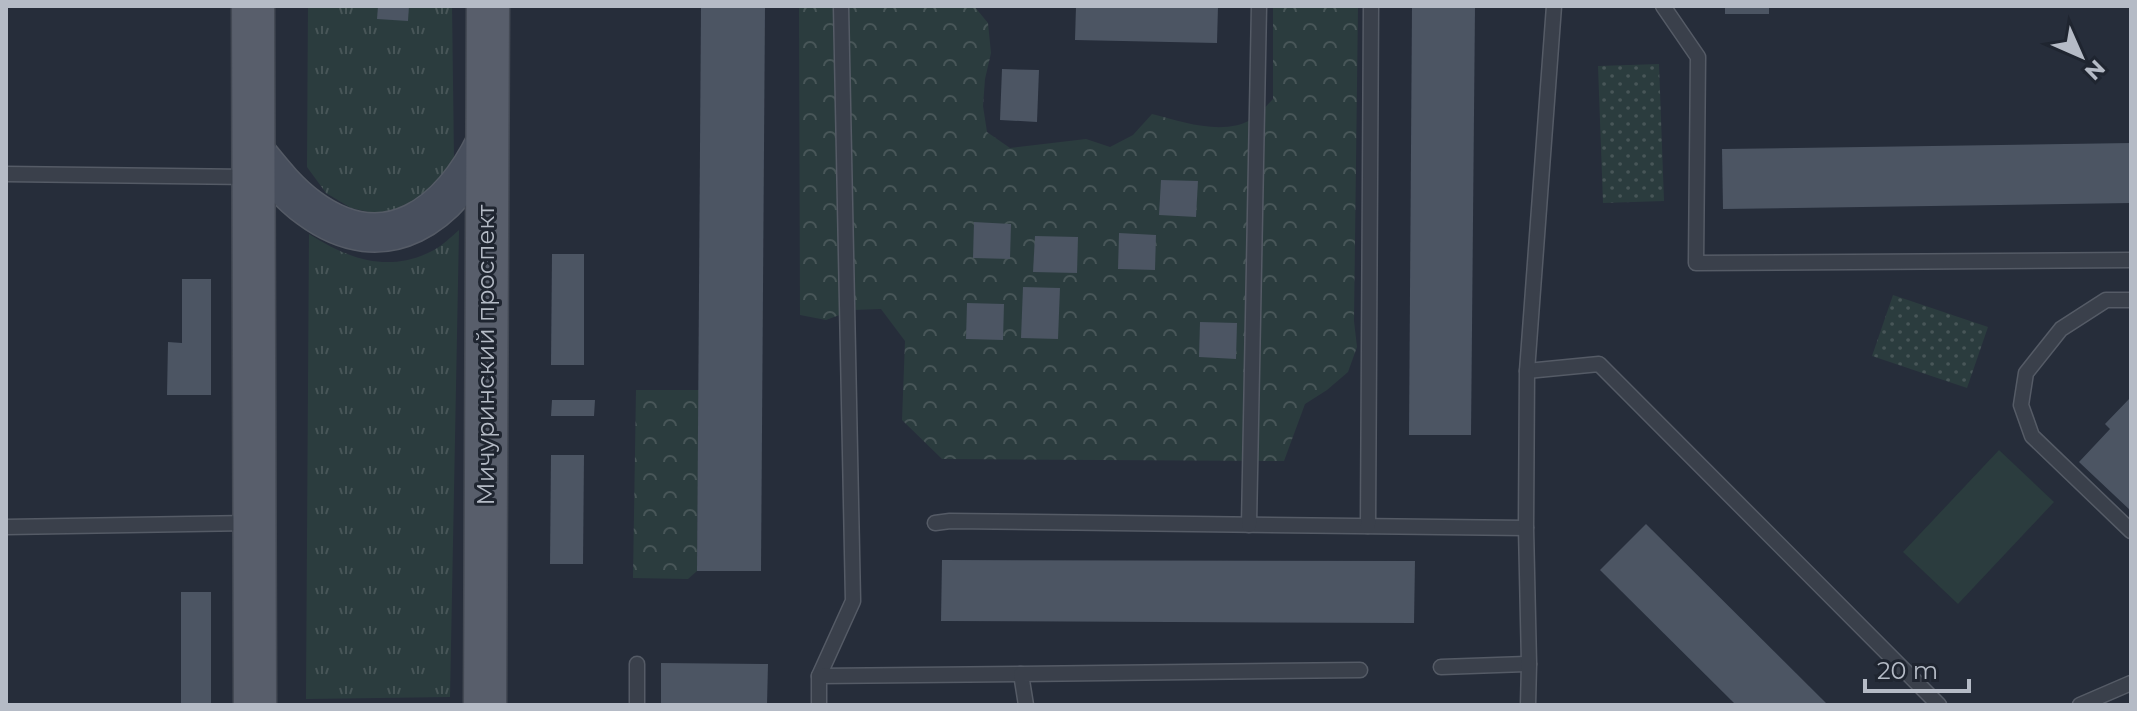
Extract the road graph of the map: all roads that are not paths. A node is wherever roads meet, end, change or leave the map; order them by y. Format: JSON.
{"nodes":[{"id":1,"x":253,"y":6,"type":"edge"},
{"id":2,"x":488,"y":6,"type":"edge"},
{"id":3,"x":841,"y":6,"type":"edge"},
{"id":4,"x":1259,"y":6,"type":"edge"},
{"id":5,"x":1371,"y":6,"type":"edge"},
{"id":6,"x":1554,"y":6,"type":"edge"},
{"id":7,"x":1663,"y":6,"type":"edge"},
{"id":8,"x":486,"y":141,"type":"junction"},
{"id":9,"x":254,"y":163,"type":"junction"},
{"id":10,"x":6,"y":174,"type":"edge"},
{"id":11,"x":2131,"y":260,"type":"edge"},
{"id":12,"x":2131,"y":300,"type":"edge"},
{"id":13,"x":1527,"y":371,"type":"junction"},
{"id":14,"x":255,"y":523,"type":"junction"},
{"id":15,"x":935,"y":523,"type":"dead end"},
{"id":16,"x":1249,"y":525,"type":"junction"},
{"id":17,"x":1368,"y":526,"type":"junction"},
{"id":18,"x":6,"y":527,"type":"edge"},
{"id":19,"x":1526,"y":528,"type":"junction"},
{"id":20,"x":2131,"y":531,"type":"edge"},
{"id":21,"x":637,"y":664,"type":"dead end"},
{"id":22,"x":1529,"y":664,"type":"junction"},
{"id":23,"x":1441,"y":667,"type":"dead end"},
{"id":24,"x":1360,"y":670,"type":"dead end"},
{"id":25,"x":1021,"y":674,"type":"junction"},
{"id":26,"x":819,"y":676,"type":"junction"},
{"id":27,"x":2131,"y":683,"type":"edge"},
{"id":28,"x":255,"y":705,"type":"edge"},
{"id":29,"x":485,"y":705,"type":"edge"},
{"id":30,"x":637,"y":705,"type":"edge"},
{"id":31,"x":819,"y":705,"type":"edge"},
{"id":32,"x":1026,"y":705,"type":"edge"},
{"id":33,"x":1528,"y":705,"type":"edge"},
{"id":34,"x":1939,"y":705,"type":"edge"},
{"id":35,"x":2080,"y":705,"type":"edge"}],
"edges":[{"from":1,"to":9,"type":"main road"},
{"from":2,"to":8,"type":"main road","name":"Мичуринский проспект"},
{"from":3,"to":26,"type":"lane"},
{"from":4,"to":16,"type":"lane"},
{"from":5,"to":17,"type":"lane"},
{"from":6,"to":13,"type":"lane"},
{"from":7,"to":11,"type":"lane"},
{"from":8,"to":9,"type":"street"},
{"from":8,"to":29,"type":"main road","name":"Мичуринский проспект"},
{"from":9,"to":10,"type":"lane"},
{"from":9,"to":14,"type":"main road"},
{"from":12,"to":20,"type":"lane"},
{"from":13,"to":19,"type":"lane"},
{"from":13,"to":34,"type":"lane"},
{"from":14,"to":18,"type":"lane"},
{"from":14,"to":28,"type":"main road"},
{"from":15,"to":16,"type":"lane"},
{"from":16,"to":17,"type":"lane"},
{"from":17,"to":19,"type":"lane"},
{"from":19,"to":22,"type":"lane"},
{"from":21,"to":30,"type":"lane"},
{"from":22,"to":23,"type":"lane"},
{"from":22,"to":33,"type":"lane"},
{"from":24,"to":25,"type":"lane"},
{"from":25,"to":26,"type":"lane"},
{"from":25,"to":32,"type":"lane"},
{"from":26,"to":31,"type":"lane"},
{"from":27,"to":35,"type":"lane"}]}
